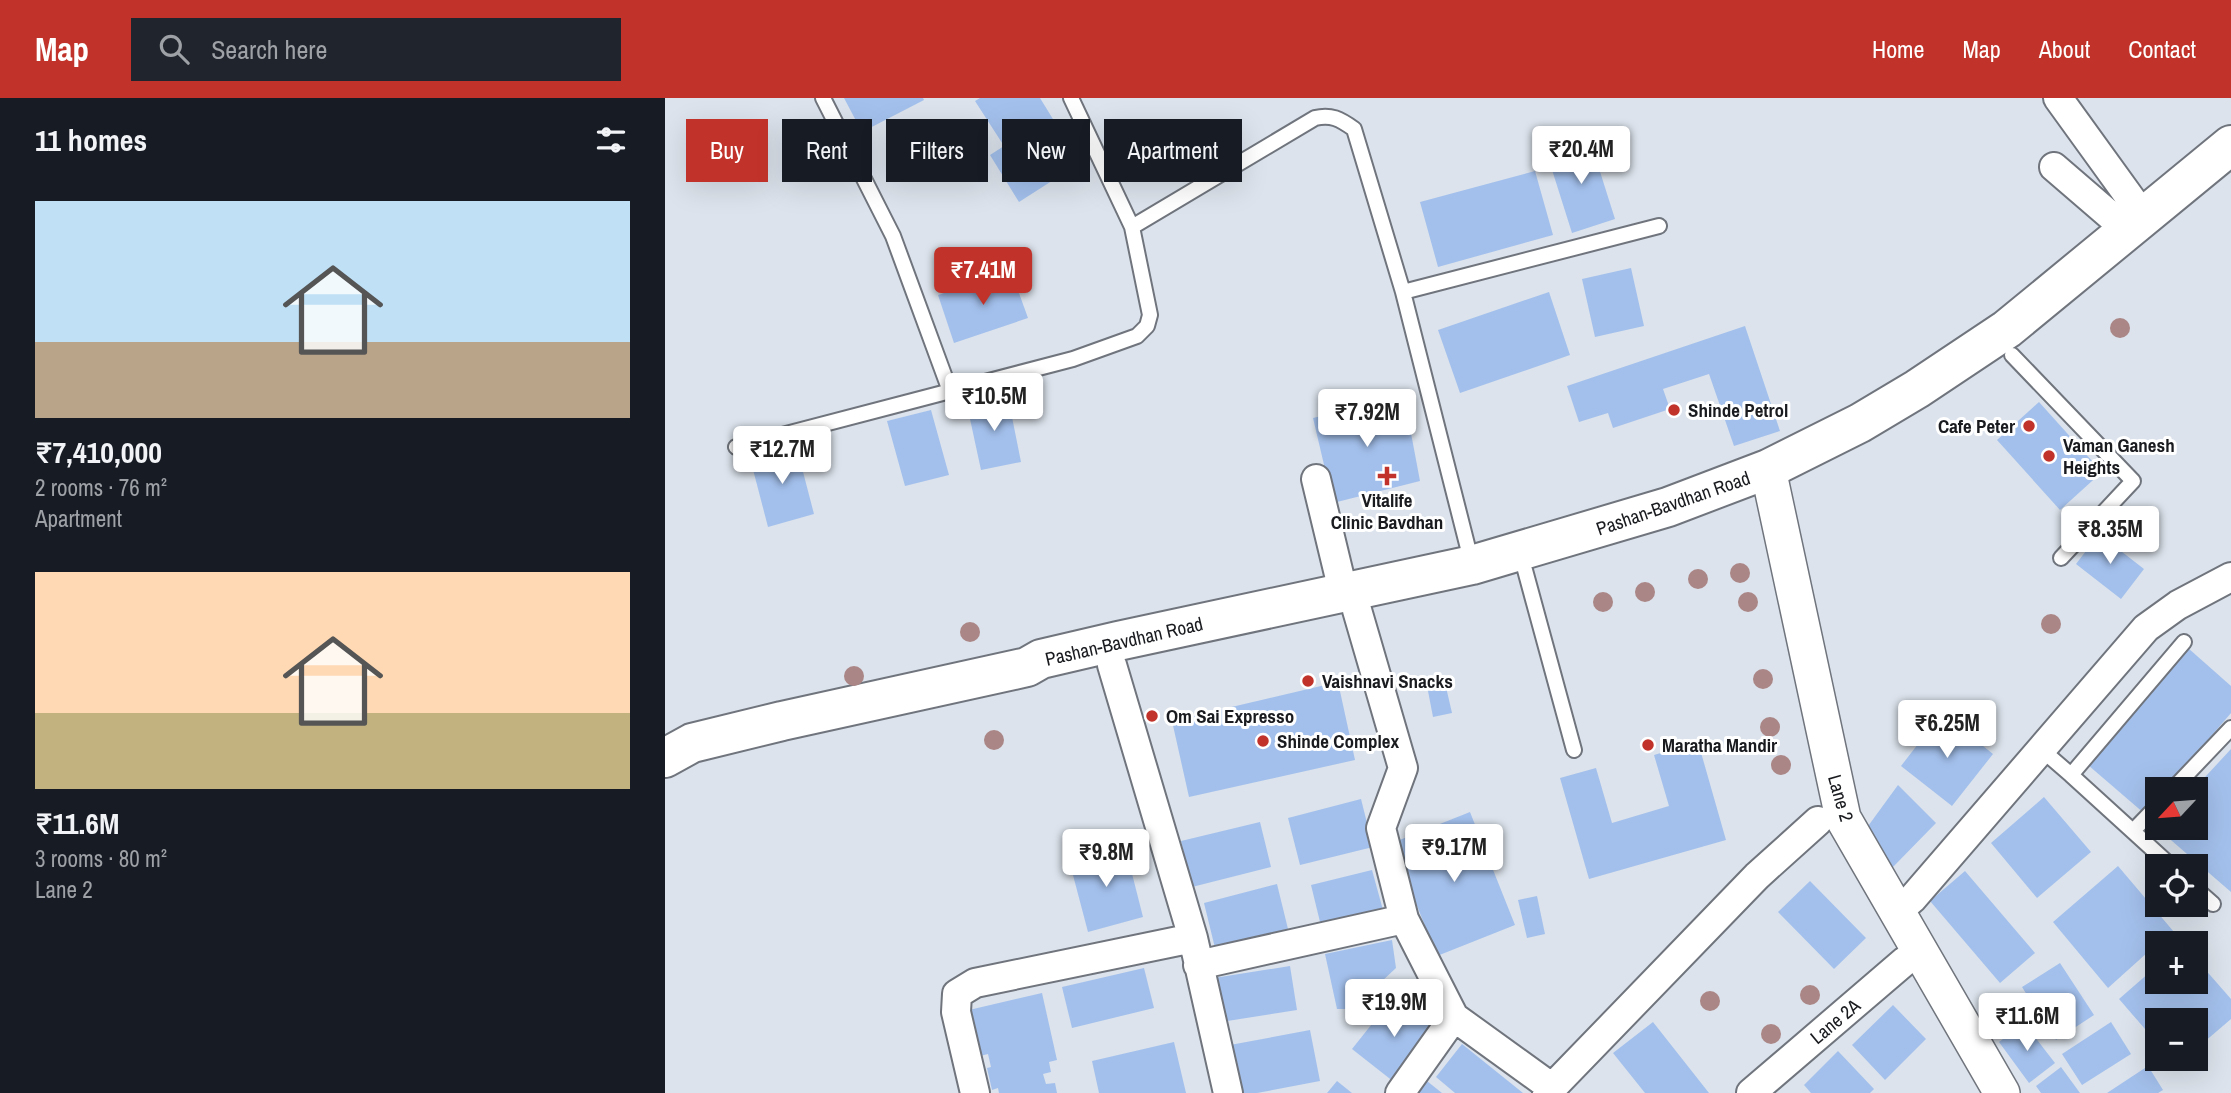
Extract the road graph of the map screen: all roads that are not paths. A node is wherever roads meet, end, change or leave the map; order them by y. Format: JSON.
{"nodes":[{"id":1,"x":824,"y":98,"type":"edge"},
{"id":2,"x":1071,"y":98,"type":"edge"},
{"id":3,"x":2058,"y":98,"type":"edge"},
{"id":4,"x":2231,"y":145,"type":"edge"},
{"id":5,"x":2054,"y":167,"type":"dead end"},
{"id":6,"x":2231,"y":179,"type":"edge"},
{"id":7,"x":2135,"y":223,"type":"junction"},
{"id":8,"x":1659,"y":226,"type":"dead end"},
{"id":9,"x":1132,"y":227,"type":"junction"},
{"id":10,"x":1403,"y":292,"type":"junction"},
{"id":11,"x":2012,"y":355,"type":"junction"},
{"id":12,"x":950,"y":391,"type":"junction"},
{"id":13,"x":736,"y":447,"type":"dead end"},
{"id":14,"x":1316,"y":479,"type":"dead end"},
{"id":15,"x":1771,"y":479,"type":"junction"},
{"id":16,"x":2061,"y":558,"type":"dead end"},
{"id":17,"x":1472,"y":565,"type":"junction"},
{"id":18,"x":1525,"y":570,"type":"junction"},
{"id":19,"x":2231,"y":577,"type":"edge"},
{"id":20,"x":1350,"y":601,"type":"junction"},
{"id":21,"x":2184,"y":642,"type":"dead end"},
{"id":22,"x":1112,"y":665,"type":"junction"},
{"id":23,"x":1027,"y":667,"type":"junction"},
{"id":24,"x":2231,"y":728,"type":"edge"},
{"id":25,"x":2041,"y":749,"type":"junction"},
{"id":26,"x":1574,"y":750,"type":"dead end"},
{"id":27,"x":665,"y":758,"type":"edge"},
{"id":28,"x":2071,"y":775,"type":"junction"},
{"id":29,"x":2184,"y":777,"type":"edge"},
{"id":30,"x":2145,"y":819,"type":"edge"},
{"id":31,"x":1818,"y":821,"type":"dead end"},
{"id":32,"x":2133,"y":831,"type":"junction"},
{"id":33,"x":2158,"y":854,"type":"edge"},
{"id":34,"x":2208,"y":900,"type":"edge"},
{"id":35,"x":2213,"y":904,"type":"dead end"},
{"id":36,"x":1897,"y":912,"type":"junction"},
{"id":37,"x":1404,"y":919,"type":"junction"},
{"id":38,"x":1920,"y":951,"type":"junction"},
{"id":39,"x":1196,"y":952,"type":"junction"},
{"id":40,"x":1454,"y":1017,"type":"junction"},
{"id":41,"x":1549,"y":1090,"type":"edge"},
{"id":42,"x":975,"y":1093,"type":"edge"},
{"id":43,"x":1228,"y":1093,"type":"edge"},
{"id":44,"x":1400,"y":1093,"type":"edge"},
{"id":45,"x":1751,"y":1093,"type":"edge"},
{"id":46,"x":2003,"y":1093,"type":"edge"}],
"edges":[{"from":1,"to":12,"type":"lane"},
{"from":2,"to":9,"type":"lane"},
{"from":3,"to":7,"type":"street"},
{"from":4,"to":7,"type":"main road","name":"Pashan-Bavdhan Road"},
{"from":5,"to":7,"type":"street"},
{"from":6,"to":11,"type":"main road","name":"Pashan-Bavdhan Road"},
{"from":7,"to":15,"type":"main road","name":"Pashan-Bavdhan Road"},
{"from":8,"to":10,"type":"lane"},
{"from":9,"to":10,"type":"lane"},
{"from":9,"to":12,"type":"lane"},
{"from":10,"to":17,"type":"lane"},
{"from":11,"to":15,"type":"main road","name":"Pashan-Bavdhan Road"},
{"from":11,"to":16,"type":"lane"},
{"from":12,"to":13,"type":"lane"},
{"from":14,"to":20,"type":"street"},
{"from":15,"to":17,"type":"main road","name":"Pashan-Bavdhan Road"},
{"from":15,"to":18,"type":"main road","name":"Pashan-Bavdhan Road"},
{"from":15,"to":36,"type":"street","name":"Lane 2"},
{"from":17,"to":20,"type":"main road","name":"Pashan-Bavdhan Road"},
{"from":18,"to":20,"type":"main road","name":"Pashan-Bavdhan Road"},
{"from":18,"to":26,"type":"lane"},
{"from":19,"to":25,"type":"street"},
{"from":20,"to":22,"type":"main road","name":"Pashan-Bavdhan Road"},
{"from":20,"to":23,"type":"main road","name":"Pashan-Bavdhan Road"},
{"from":20,"to":37,"type":"street"},
{"from":21,"to":28,"type":"lane"},
{"from":22,"to":23,"type":"main road","name":"Pashan-Bavdhan Road"},
{"from":22,"to":39,"type":"street"},
{"from":23,"to":27,"type":"main road","name":"Pashan-Bavdhan Road"},
{"from":24,"to":29,"type":"lane"},
{"from":25,"to":28,"type":"lane"},
{"from":25,"to":36,"type":"street"},
{"from":28,"to":32,"type":"lane"},
{"from":30,"to":32,"type":"lane"},
{"from":31,"to":41,"type":"street"},
{"from":32,"to":33,"type":"lane"},
{"from":34,"to":35,"type":"lane"},
{"from":36,"to":38,"type":"street","name":"Lane 2"},
{"from":37,"to":39,"type":"street"},
{"from":37,"to":40,"type":"street"},
{"from":38,"to":45,"type":"street","name":"Lane 2A"},
{"from":38,"to":46,"type":"street","name":"Lane 2"},
{"from":39,"to":42,"type":"street"},
{"from":39,"to":43,"type":"street"},
{"from":40,"to":41,"type":"street"},
{"from":40,"to":44,"type":"street"}]}
